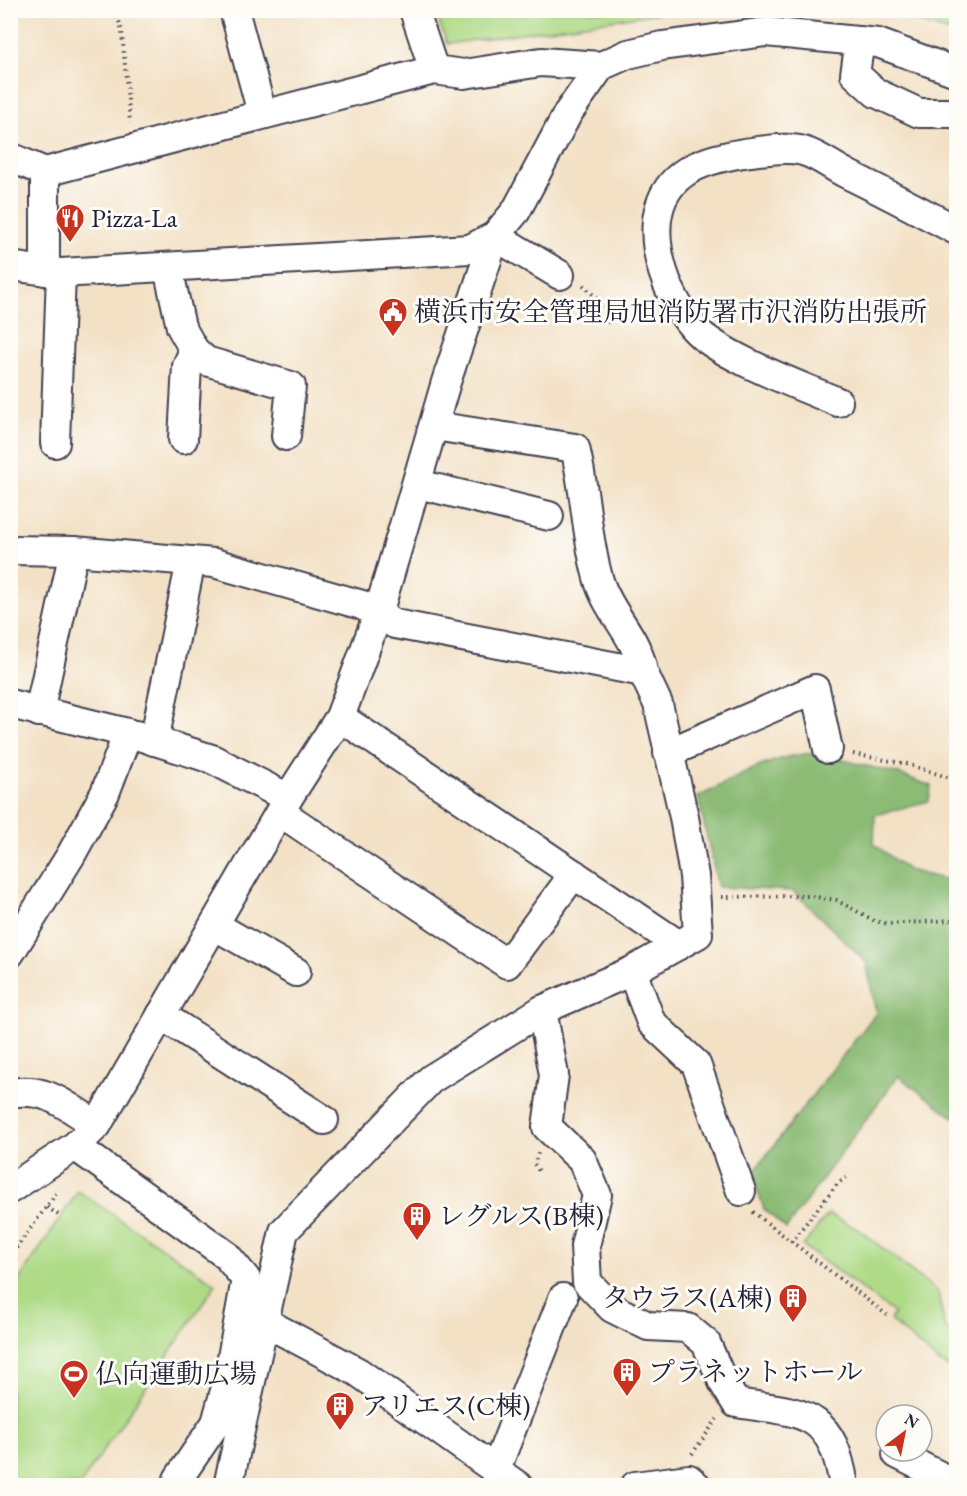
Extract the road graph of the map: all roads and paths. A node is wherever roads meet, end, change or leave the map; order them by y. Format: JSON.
{"nodes":[{"id":1,"x":116,"y":10,"type":"edge"},
{"id":2,"x":234,"y":10,"type":"edge"},
{"id":3,"x":414,"y":10,"type":"edge"},
{"id":4,"x":860,"y":42,"type":"junction"},
{"id":5,"x":601,"y":66,"type":"junction"},
{"id":6,"x":434,"y":70,"type":"junction"},
{"id":7,"x":957,"y":72,"type":"edge"},
{"id":8,"x":262,"y":113,"type":"junction"},
{"id":9,"x":957,"y":113,"type":"edge"},
{"id":10,"x":131,"y":149,"type":"junction"},
{"id":11,"x":10,"y":158,"type":"edge"},
{"id":12,"x":45,"y":172,"type":"junction"},
{"id":13,"x":957,"y":230,"type":"edge"},
{"id":14,"x":495,"y":236,"type":"junction"},
{"id":15,"x":10,"y":266,"type":"edge"},
{"id":16,"x":168,"y":268,"type":"junction"},
{"id":17,"x":53,"y":272,"type":"junction"},
{"id":18,"x":560,"y":274,"type":"joint"},
{"id":19,"x":608,"y":324,"type":"dead end"},
{"id":20,"x":194,"y":350,"type":"junction"},
{"id":21,"x":838,"y":402,"type":"dead end"},
{"id":22,"x":434,"y":426,"type":"junction"},
{"id":23,"x":286,"y":436,"type":"dead end"},
{"id":24,"x":183,"y":439,"type":"dead end"},
{"id":25,"x":55,"y":443,"type":"dead end"},
{"id":26,"x":418,"y":484,"type":"junction"},
{"id":27,"x":549,"y":516,"type":"dead end"},
{"id":28,"x":10,"y":550,"type":"edge"},
{"id":29,"x":74,"y":551,"type":"junction"},
{"id":30,"x":191,"y":561,"type":"junction"},
{"id":31,"x":378,"y":614,"type":"junction"},
{"id":32,"x":643,"y":672,"type":"junction"},
{"id":33,"x":10,"y":704,"type":"edge"},
{"id":34,"x":39,"y":712,"type":"junction"},
{"id":35,"x":340,"y":717,"type":"junction"},
{"id":36,"x":141,"y":737,"type":"junction"},
{"id":37,"x":828,"y":749,"type":"joint"},
{"id":38,"x":668,"y":753,"type":"junction"},
{"id":39,"x":957,"y":780,"type":"edge"},
{"id":40,"x":284,"y":805,"type":"junction"},
{"id":41,"x":574,"y":874,"type":"junction"},
{"id":42,"x":695,"y":898,"type":"junction"},
{"id":43,"x":957,"y":916,"type":"edge"},
{"id":44,"x":214,"y":925,"type":"junction"},
{"id":45,"x":680,"y":945,"type":"junction"},
{"id":46,"x":10,"y":953,"type":"edge"},
{"id":47,"x":632,"y":971,"type":"junction"},
{"id":48,"x":296,"y":972,"type":"dead end"},
{"id":49,"x":542,"y":1010,"type":"junction"},
{"id":50,"x":161,"y":1015,"type":"junction"},
{"id":51,"x":10,"y":1093,"type":"edge"},
{"id":52,"x":324,"y":1120,"type":"dead end"},
{"id":53,"x":97,"y":1125,"type":"junction"},
{"id":54,"x":75,"y":1146,"type":"junction"},
{"id":55,"x":850,"y":1174,"type":"dead end"},
{"id":56,"x":62,"y":1186,"type":"dead end"},
{"id":57,"x":10,"y":1189,"type":"edge"},
{"id":58,"x":741,"y":1191,"type":"joint"},
{"id":59,"x":47,"y":1207,"type":"junction"},
{"id":60,"x":61,"y":1217,"type":"dead end"},
{"id":61,"x":791,"y":1242,"type":"junction"},
{"id":62,"x":10,"y":1245,"type":"edge"},
{"id":63,"x":563,"y":1298,"type":"dead end"},
{"id":64,"x":887,"y":1315,"type":"dead end"},
{"id":65,"x":265,"y":1322,"type":"junction"},
{"id":66,"x":736,"y":1403,"type":"junction"},
{"id":67,"x":914,"y":1463,"type":"edge"},
{"id":68,"x":507,"y":1477,"type":"edge"},
{"id":69,"x":177,"y":1483,"type":"edge"},
{"id":70,"x":686,"y":1483,"type":"edge"},
{"id":71,"x":228,"y":1485,"type":"edge"},
{"id":72,"x":635,"y":1485,"type":"edge"},
{"id":73,"x":844,"y":1485,"type":"edge"},
{"id":74,"x":949,"y":1485,"type":"edge"}],
"edges":[{"from":1,"to":10,"type":"path"},
{"from":2,"to":8,"type":"street"},
{"from":3,"to":6,"type":"street"},
{"from":4,"to":5,"type":"street"},
{"from":4,"to":7,"type":"street"},
{"from":4,"to":9,"type":"street"},
{"from":5,"to":6,"type":"street"},
{"from":5,"to":14,"type":"street"},
{"from":6,"to":8,"type":"street"},
{"from":8,"to":10,"type":"street"},
{"from":10,"to":12,"type":"street"},
{"from":11,"to":12,"type":"street"},
{"from":12,"to":17,"type":"street"},
{"from":13,"to":21,"type":"street"},
{"from":14,"to":16,"type":"street"},
{"from":14,"to":18,"type":"street"},
{"from":14,"to":22,"type":"street"},
{"from":15,"to":17,"type":"street"},
{"from":16,"to":17,"type":"street"},
{"from":16,"to":20,"type":"street"},
{"from":17,"to":25,"type":"street"},
{"from":18,"to":19,"type":"path"},
{"from":20,"to":23,"type":"street"},
{"from":20,"to":24,"type":"street"},
{"from":22,"to":26,"type":"street"},
{"from":22,"to":32,"type":"street"},
{"from":26,"to":27,"type":"street"},
{"from":26,"to":31,"type":"street"},
{"from":28,"to":29,"type":"street"},
{"from":29,"to":30,"type":"street"},
{"from":29,"to":34,"type":"street"},
{"from":30,"to":31,"type":"street"},
{"from":30,"to":36,"type":"street"},
{"from":31,"to":32,"type":"street"},
{"from":31,"to":35,"type":"street"},
{"from":32,"to":38,"type":"street"},
{"from":33,"to":34,"type":"street"},
{"from":34,"to":36,"type":"street"},
{"from":35,"to":40,"type":"street"},
{"from":35,"to":41,"type":"street"},
{"from":36,"to":40,"type":"street"},
{"from":36,"to":46,"type":"street"},
{"from":37,"to":38,"type":"street"},
{"from":37,"to":39,"type":"path"},
{"from":38,"to":42,"type":"street"},
{"from":40,"to":41,"type":"street"},
{"from":40,"to":44,"type":"street"},
{"from":41,"to":45,"type":"street"},
{"from":42,"to":43,"type":"path"},
{"from":42,"to":45,"type":"street"},
{"from":44,"to":48,"type":"street"},
{"from":44,"to":50,"type":"street"},
{"from":45,"to":47,"type":"street"},
{"from":47,"to":49,"type":"street"},
{"from":47,"to":58,"type":"street"},
{"from":49,"to":65,"type":"street"},
{"from":49,"to":66,"type":"street"},
{"from":50,"to":52,"type":"street"},
{"from":50,"to":53,"type":"street"},
{"from":51,"to":53,"type":"street"},
{"from":53,"to":54,"type":"street"},
{"from":54,"to":57,"type":"street"},
{"from":54,"to":69,"type":"street"},
{"from":55,"to":61,"type":"path"},
{"from":56,"to":59,"type":"path"},
{"from":58,"to":61,"type":"path"},
{"from":59,"to":60,"type":"path"},
{"from":59,"to":62,"type":"path"},
{"from":61,"to":64,"type":"path"},
{"from":63,"to":68,"type":"street"},
{"from":65,"to":68,"type":"street"},
{"from":65,"to":71,"type":"street"},
{"from":66,"to":70,"type":"path"},
{"from":66,"to":73,"type":"street"},
{"from":67,"to":74,"type":"street"},
{"from":70,"to":72,"type":"street"}]}
